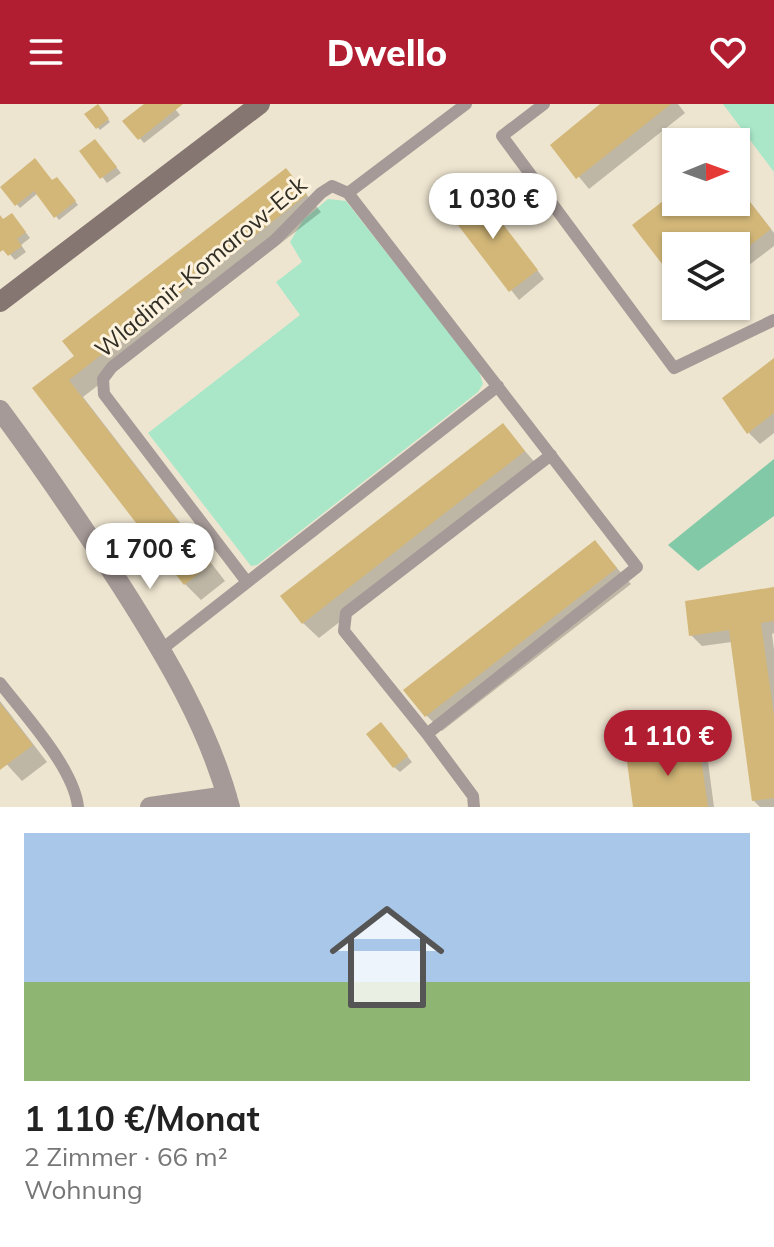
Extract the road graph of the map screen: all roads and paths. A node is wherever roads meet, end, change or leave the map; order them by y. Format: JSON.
{"nodes":[{"id":1,"x":260,"y":104,"type":"edge"},
{"id":2,"x":466,"y":104,"type":"edge"},
{"id":3,"x":544,"y":104,"type":"edge"},
{"id":4,"x":348,"y":193,"type":"junction"},
{"id":5,"x":0,"y":302,"type":"edge"},
{"id":6,"x":774,"y":320,"type":"edge"},
{"id":7,"x":498,"y":386,"type":"junction"},
{"id":8,"x":0,"y":410,"type":"edge"},
{"id":9,"x":551,"y":455,"type":"junction"},
{"id":10,"x":247,"y":582,"type":"junction"},
{"id":11,"x":162,"y":649,"type":"junction"},
{"id":12,"x":0,"y":683,"type":"edge"},
{"id":13,"x":427,"y":734,"type":"junction"},
{"id":14,"x":228,"y":802,"type":"edge"},
{"id":15,"x":78,"y":807,"type":"edge"},
{"id":16,"x":150,"y":807,"type":"edge"},
{"id":17,"x":474,"y":807,"type":"edge"}],
"edges":[{"from":1,"to":5,"type":"main road"},
{"from":2,"to":4,"type":"lane"},
{"from":3,"to":6,"type":"lane"},
{"from":4,"to":7,"type":"lane","name":"Wladimir-Komarow-Eck"},
{"from":4,"to":10,"type":"lane","name":"Wladimir-Komarow-Eck"},
{"from":7,"to":9,"type":"lane","name":"Wladimir-Komarow-Eck"},
{"from":7,"to":10,"type":"lane"},
{"from":8,"to":11,"type":"street"},
{"from":9,"to":13,"type":"lane"},
{"from":9,"to":13,"type":"lane","name":"Wladimir-Komarow-Eck"},
{"from":10,"to":11,"type":"lane"},
{"from":11,"to":14,"type":"street"},
{"from":12,"to":15,"type":"lane"},
{"from":13,"to":17,"type":"lane"},
{"from":14,"to":16,"type":"street"}]}
